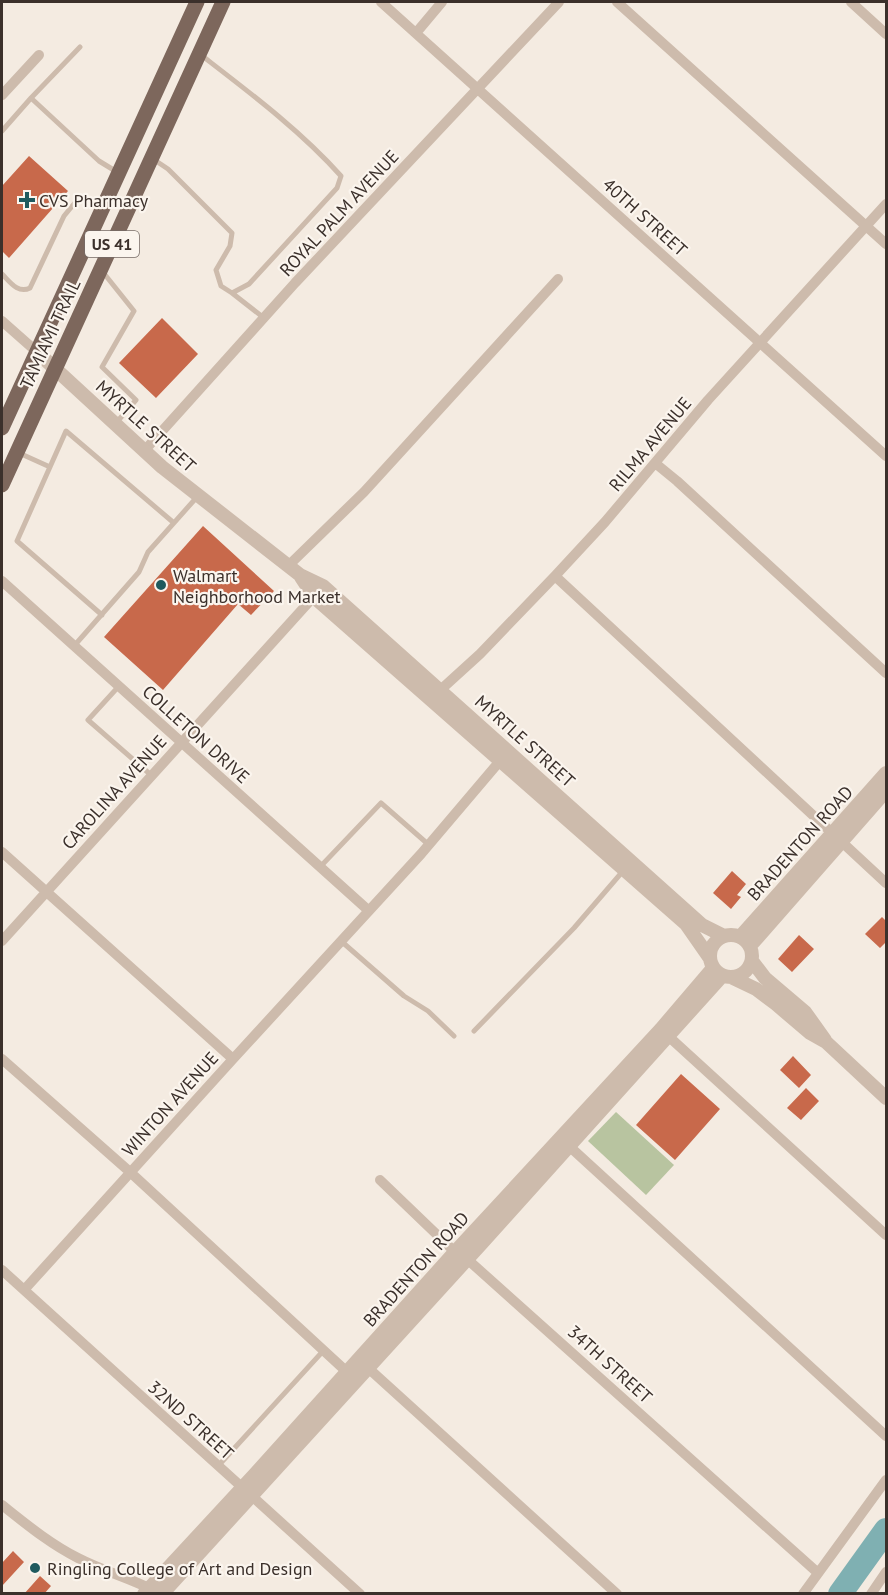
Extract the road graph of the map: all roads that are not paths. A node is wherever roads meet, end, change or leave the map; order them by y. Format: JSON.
{"nodes":[{"id":1,"x":197,"y":2,"type":"edge"},
{"id":2,"x":223,"y":2,"type":"edge"},
{"id":3,"x":381,"y":2,"type":"edge"},
{"id":4,"x":442,"y":2,"type":"edge"},
{"id":5,"x":559,"y":2,"type":"edge"},
{"id":6,"x":617,"y":2,"type":"edge"},
{"id":7,"x":851,"y":2,"type":"edge"},
{"id":8,"x":416,"y":33,"type":"junction"},
{"id":9,"x":886,"y":34,"type":"edge"},
{"id":10,"x":80,"y":47,"type":"dead end"},
{"id":11,"x":199,"y":54,"type":"junction"},
{"id":12,"x":39,"y":55,"type":"dead end"},
{"id":13,"x":478,"y":88,"type":"junction"},
{"id":14,"x":2,"y":95,"type":"edge"},
{"id":15,"x":31,"y":99,"type":"junction"},
{"id":16,"x":2,"y":131,"type":"edge"},
{"id":17,"x":152,"y":158,"type":"junction"},
{"id":18,"x":119,"y":173,"type":"junction"},
{"id":19,"x":886,"y":204,"type":"edge"},
{"id":20,"x":102,"y":210,"type":"junction"},
{"id":21,"x":866,"y":226,"type":"junction"},
{"id":22,"x":886,"y":244,"type":"edge"},
{"id":23,"x":101,"y":269,"type":"junction"},
{"id":24,"x":2,"y":274,"type":"edge"},
{"id":25,"x":558,"y":279,"type":"dead end"},
{"id":26,"x":232,"y":293,"type":"junction"},
{"id":27,"x":264,"y":318,"type":"junction"},
{"id":28,"x":2,"y":321,"type":"edge"},
{"id":29,"x":760,"y":343,"type":"junction"},
{"id":30,"x":37,"y":352,"type":"junction"},
{"id":31,"x":55,"y":369,"type":"junction"},
{"id":32,"x":116,"y":423,"type":"junction"},
{"id":33,"x":2,"y":428,"type":"edge"},
{"id":34,"x":145,"y":450,"type":"junction"},
{"id":35,"x":17,"y":452,"type":"junction"},
{"id":36,"x":886,"y":456,"type":"edge"},
{"id":37,"x":655,"y":463,"type":"junction"},
{"id":38,"x":50,"y":467,"type":"junction"},
{"id":39,"x":2,"y":485,"type":"edge"},
{"id":40,"x":198,"y":496,"type":"junction"},
{"id":41,"x":174,"y":524,"type":"junction"},
{"id":42,"x":288,"y":566,"type":"junction"},
{"id":43,"x":555,"y":576,"type":"junction"},
{"id":44,"x":2,"y":584,"type":"edge"},
{"id":45,"x":318,"y":592,"type":"junction"},
{"id":46,"x":102,"y":615,"type":"junction"},
{"id":47,"x":74,"y":646,"type":"junction"},
{"id":48,"x":886,"y":673,"type":"edge"},
{"id":49,"x":118,"y":686,"type":"junction"},
{"id":50,"x":436,"y":694,"type":"junction"},
{"id":51,"x":181,"y":743,"type":"junction"},
{"id":52,"x":504,"y":756,"type":"junction"},
{"id":53,"x":886,"y":773,"type":"edge"},
{"id":54,"x":151,"y":775,"type":"junction"},
{"id":55,"x":886,"y":790,"type":"edge"},
{"id":56,"x":838,"y":837,"type":"junction"},
{"id":57,"x":429,"y":845,"type":"junction"},
{"id":58,"x":2,"y":852,"type":"edge"},
{"id":59,"x":320,"y":867,"type":"junction"},
{"id":60,"x":624,"y":870,"type":"junction"},
{"id":61,"x":886,"y":883,"type":"edge"},
{"id":62,"x":45,"y":892,"type":"junction"},
{"id":63,"x":368,"y":910,"type":"junction"},
{"id":64,"x":724,"y":936,"type":"junction"},
{"id":65,"x":2,"y":941,"type":"edge"},
{"id":66,"x":341,"y":941,"type":"junction"},
{"id":67,"x":745,"y":942,"type":"junction"},
{"id":68,"x":752,"y":961,"type":"junction"},
{"id":69,"x":719,"y":970,"type":"junction"},
{"id":70,"x":474,"y":1032,"type":"dead end"},
{"id":71,"x":667,"y":1035,"type":"junction"},
{"id":72,"x":454,"y":1036,"type":"dead end"},
{"id":73,"x":826,"y":1042,"type":"junction"},
{"id":74,"x":2,"y":1059,"type":"edge"},
{"id":75,"x":233,"y":1059,"type":"junction"},
{"id":76,"x":886,"y":1098,"type":"edge"},
{"id":77,"x":569,"y":1146,"type":"junction"},
{"id":78,"x":130,"y":1172,"type":"junction"},
{"id":79,"x":380,"y":1180,"type":"dead end"},
{"id":80,"x":886,"y":1235,"type":"edge"},
{"id":81,"x":455,"y":1252,"type":"junction"},
{"id":82,"x":467,"y":1259,"type":"junction"},
{"id":83,"x":2,"y":1270,"type":"edge"},
{"id":84,"x":24,"y":1290,"type":"junction"},
{"id":85,"x":324,"y":1350,"type":"junction"},
{"id":86,"x":368,"y":1367,"type":"junction"},
{"id":87,"x":347,"y":1372,"type":"junction"},
{"id":88,"x":886,"y":1436,"type":"edge"},
{"id":89,"x":218,"y":1466,"type":"junction"},
{"id":90,"x":886,"y":1480,"type":"edge"},
{"id":91,"x":247,"y":1493,"type":"junction"},
{"id":92,"x":2,"y":1505,"type":"edge"},
{"id":93,"x":886,"y":1572,"type":"edge"},
{"id":94,"x":818,"y":1573,"type":"junction"},
{"id":95,"x":153,"y":1592,"type":"edge"},
{"id":96,"x":360,"y":1593,"type":"edge"},
{"id":97,"x":617,"y":1593,"type":"edge"},
{"id":98,"x":803,"y":1593,"type":"edge"},
{"id":99,"x":871,"y":1593,"type":"edge"}],
"edges":[{"from":1,"to":18,"type":"main road","name":"TAMIAMI TRAIL","number":"US 41"},
{"from":2,"to":11,"type":"main road","name":"TAMIAMI TRAIL","number":"US 41"},
{"from":3,"to":8,"type":"street","name":"40TH STREET"},
{"from":4,"to":8,"type":"street"},
{"from":5,"to":13,"type":"street","name":"ROYAL PALM AVENUE"},
{"from":6,"to":21,"type":"street"},
{"from":7,"to":9,"type":"street"},
{"from":8,"to":13,"type":"street","name":"40TH STREET"},
{"from":10,"to":15,"type":"lane"},
{"from":11,"to":17,"type":"main road","name":"TAMIAMI TRAIL","number":"US 41"},
{"from":11,"to":26,"type":"lane"},
{"from":12,"to":14,"type":"street"},
{"from":13,"to":27,"type":"street","name":"ROYAL PALM AVENUE"},
{"from":13,"to":29,"type":"street","name":"40TH STREET"},
{"from":15,"to":16,"type":"lane"},
{"from":15,"to":18,"type":"lane"},
{"from":17,"to":23,"type":"main road","name":"TAMIAMI TRAIL","number":"US 41"},
{"from":17,"to":26,"type":"lane"},
{"from":18,"to":20,"type":"main road","name":"TAMIAMI TRAIL","number":"US 41"},
{"from":19,"to":21,"type":"street","name":"RILMA AVENUE"},
{"from":20,"to":24,"type":"lane"},
{"from":20,"to":30,"type":"main road","name":"TAMIAMI TRAIL","number":"US 41"},
{"from":21,"to":22,"type":"street"},
{"from":21,"to":29,"type":"street","name":"RILMA AVENUE"},
{"from":23,"to":31,"type":"main road","name":"TAMIAMI TRAIL","number":"US 41"},
{"from":23,"to":32,"type":"lane"},
{"from":25,"to":42,"type":"street"},
{"from":26,"to":27,"type":"lane"},
{"from":27,"to":34,"type":"street","name":"ROYAL PALM AVENUE"},
{"from":28,"to":30,"type":"street","name":"MYRTLE STREET"},
{"from":29,"to":36,"type":"street","name":"40TH STREET"},
{"from":29,"to":37,"type":"street","name":"RILMA AVENUE"},
{"from":30,"to":31,"type":"street","name":"MYRTLE STREET"},
{"from":30,"to":33,"type":"main road","name":"TAMIAMI TRAIL","number":"US 41"},
{"from":31,"to":32,"type":"street","name":"MYRTLE STREET"},
{"from":31,"to":35,"type":"main road","name":"TAMIAMI TRAIL","number":"US 41"},
{"from":32,"to":34,"type":"street","name":"MYRTLE STREET"},
{"from":34,"to":40,"type":"street","name":"MYRTLE STREET"},
{"from":35,"to":38,"type":"lane"},
{"from":35,"to":39,"type":"main road","name":"TAMIAMI TRAIL","number":"US 41"},
{"from":37,"to":43,"type":"street","name":"RILMA AVENUE"},
{"from":37,"to":48,"type":"street"},
{"from":38,"to":41,"type":"lane"},
{"from":38,"to":46,"type":"lane"},
{"from":40,"to":41,"type":"lane"},
{"from":40,"to":42,"type":"street","name":"MYRTLE STREET"},
{"from":41,"to":46,"type":"lane"},
{"from":42,"to":45,"type":"street","name":"MYRTLE STREET"},
{"from":43,"to":50,"type":"street","name":"RILMA AVENUE"},
{"from":43,"to":56,"type":"street"},
{"from":44,"to":47,"type":"street","name":"COLLETON DRIVE"},
{"from":45,"to":50,"type":"street","name":"MYRTLE STREET"},
{"from":45,"to":51,"type":"street","name":"CAROLINA AVENUE"},
{"from":46,"to":47,"type":"lane"},
{"from":47,"to":49,"type":"street","name":"COLLETON DRIVE"},
{"from":49,"to":51,"type":"street","name":"COLLETON DRIVE"},
{"from":49,"to":54,"type":"lane"},
{"from":50,"to":52,"type":"street","name":"MYRTLE STREET"},
{"from":51,"to":54,"type":"street","name":"CAROLINA AVENUE"},
{"from":51,"to":59,"type":"street","name":"COLLETON DRIVE"},
{"from":52,"to":57,"type":"street","name":"WINTON AVENUE"},
{"from":52,"to":60,"type":"street","name":"MYRTLE STREET"},
{"from":52,"to":64,"type":"street","name":"MYRTLE STREET"},
{"from":53,"to":56,"type":"street","name":"BRADENTON ROAD"},
{"from":54,"to":62,"type":"street","name":"CAROLINA AVENUE"},
{"from":55,"to":56,"type":"street","name":"BRADENTON ROAD"},
{"from":56,"to":61,"type":"street"},
{"from":56,"to":67,"type":"street","name":"BRADENTON ROAD"},
{"from":57,"to":59,"type":"lane"},
{"from":57,"to":63,"type":"street","name":"WINTON AVENUE"},
{"from":58,"to":62,"type":"street"},
{"from":59,"to":63,"type":"street","name":"COLLETON DRIVE"},
{"from":60,"to":69,"type":"street","name":"MYRTLE STREET"},
{"from":60,"to":70,"type":"lane"},
{"from":62,"to":65,"type":"street","name":"CAROLINA AVENUE"},
{"from":62,"to":75,"type":"street"},
{"from":63,"to":66,"type":"street","name":"WINTON AVENUE"},
{"from":64,"to":67,"type":"street"},
{"from":64,"to":69,"type":"street","name":"BRADENTON ROAD"},
{"from":66,"to":72,"type":"lane"},
{"from":66,"to":75,"type":"street","name":"WINTON AVENUE"},
{"from":67,"to":68,"type":"street"},
{"from":68,"to":69,"type":"street","name":"BRADENTON ROAD"},
{"from":68,"to":73,"type":"street","name":"MYRTLE STREET"},
{"from":69,"to":71,"type":"street","name":"BRADENTON ROAD"},
{"from":69,"to":73,"type":"street","name":"MYRTLE STREET"},
{"from":69,"to":81,"type":"street","name":"BRADENTON ROAD"},
{"from":71,"to":77,"type":"street","name":"BRADENTON ROAD"},
{"from":71,"to":80,"type":"street"},
{"from":73,"to":76,"type":"street","name":"MYRTLE STREET"},
{"from":74,"to":78,"type":"street"},
{"from":75,"to":78,"type":"street","name":"WINTON AVENUE"},
{"from":77,"to":82,"type":"street","name":"BRADENTON ROAD"},
{"from":77,"to":88,"type":"street"},
{"from":78,"to":84,"type":"street","name":"WINTON AVENUE"},
{"from":78,"to":85,"type":"street"},
{"from":79,"to":81,"type":"street","name":"34TH STREET"},
{"from":81,"to":82,"type":"street","name":"34TH STREET"},
{"from":81,"to":87,"type":"street","name":"BRADENTON ROAD"},
{"from":82,"to":86,"type":"street","name":"BRADENTON ROAD"},
{"from":82,"to":94,"type":"street","name":"34TH STREET"},
{"from":83,"to":84,"type":"street","name":"32ND STREET"},
{"from":84,"to":89,"type":"street","name":"32ND STREET"},
{"from":85,"to":87,"type":"street"},
{"from":85,"to":89,"type":"lane"},
{"from":86,"to":91,"type":"street","name":"BRADENTON ROAD"},
{"from":86,"to":97,"type":"street"},
{"from":87,"to":91,"type":"street","name":"BRADENTON ROAD"},
{"from":89,"to":91,"type":"street","name":"32ND STREET"},
{"from":90,"to":94,"type":"street"},
{"from":91,"to":95,"type":"street","name":"BRADENTON ROAD"},
{"from":91,"to":96,"type":"street","name":"32ND STREET"},
{"from":92,"to":95,"type":"street"},
{"from":93,"to":99,"type":"street"},
{"from":94,"to":98,"type":"street"}]}
